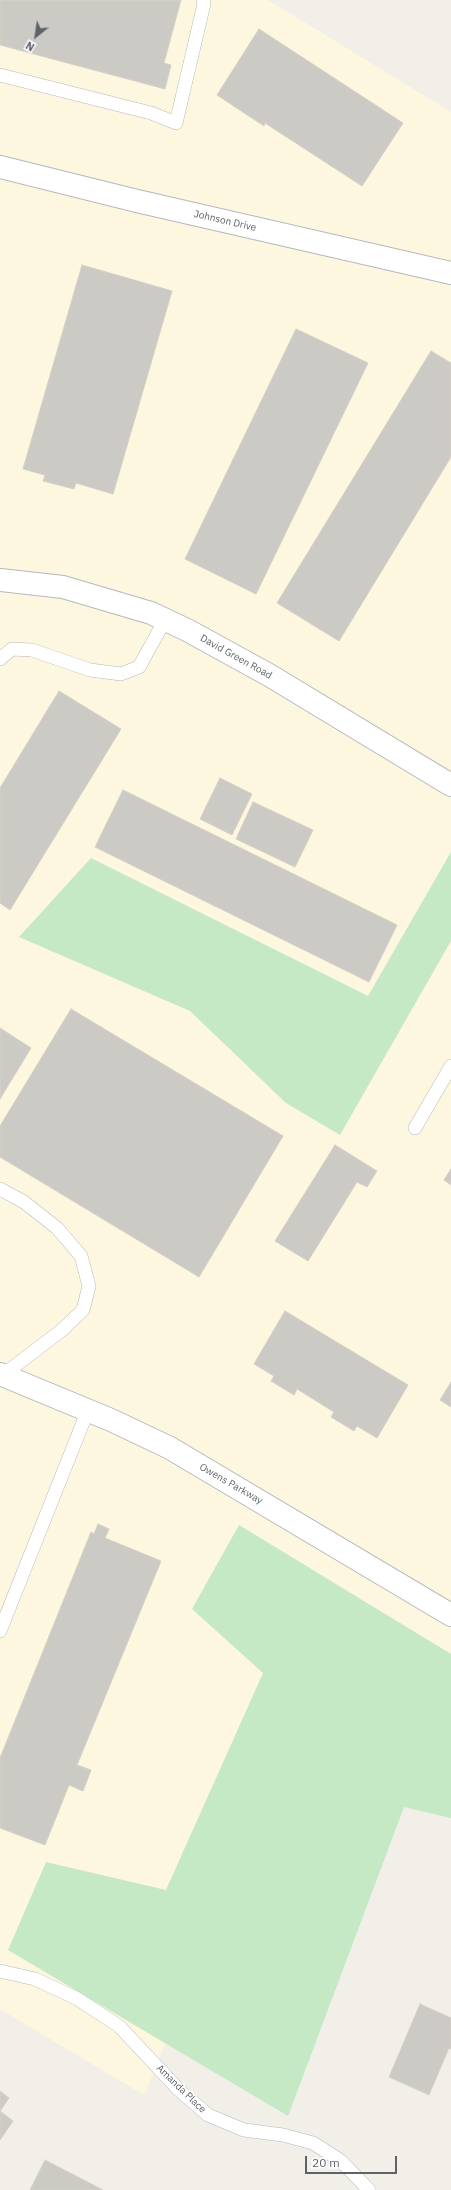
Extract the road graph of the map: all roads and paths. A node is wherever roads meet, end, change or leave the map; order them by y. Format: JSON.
{"nodes":[{"id":1,"x":203,"y":0,"type":"edge"},
{"id":2,"x":0,"y":75,"type":"edge"},
{"id":3,"x":0,"y":167,"type":"edge"},
{"id":4,"x":451,"y":273,"type":"edge"},
{"id":5,"x":0,"y":580,"type":"edge"},
{"id":6,"x":165,"y":620,"type":"junction"},
{"id":7,"x":0,"y":659,"type":"edge"},
{"id":8,"x":451,"y":785,"type":"edge"},
{"id":9,"x":451,"y":1066,"type":"edge"},
{"id":10,"x":414,"y":1128,"type":"dead end"},
{"id":11,"x":0,"y":1189,"type":"edge"},
{"id":12,"x":2,"y":1375,"type":"edge"},
{"id":13,"x":88,"y":1410,"type":"junction"},
{"id":14,"x":451,"y":1615,"type":"edge"},
{"id":15,"x":0,"y":1631,"type":"edge"},
{"id":16,"x":0,"y":1971,"type":"edge"},
{"id":17,"x":369,"y":2190,"type":"edge"}],
"edges":[{"from":1,"to":2,"type":"lane"},
{"from":3,"to":4,"type":"street","name":"Johnson Drive"},
{"from":5,"to":6,"type":"street","name":"David Green Road"},
{"from":6,"to":7,"type":"lane"},
{"from":6,"to":8,"type":"street","name":"David Green Road"},
{"from":9,"to":10,"type":"lane"},
{"from":11,"to":12,"type":"lane"},
{"from":12,"to":13,"type":"street","name":"Owens Parkway"},
{"from":13,"to":14,"type":"street","name":"Owens Parkway"},
{"from":13,"to":15,"type":"lane"},
{"from":16,"to":17,"type":"lane","name":"Amanda Place"}]}
